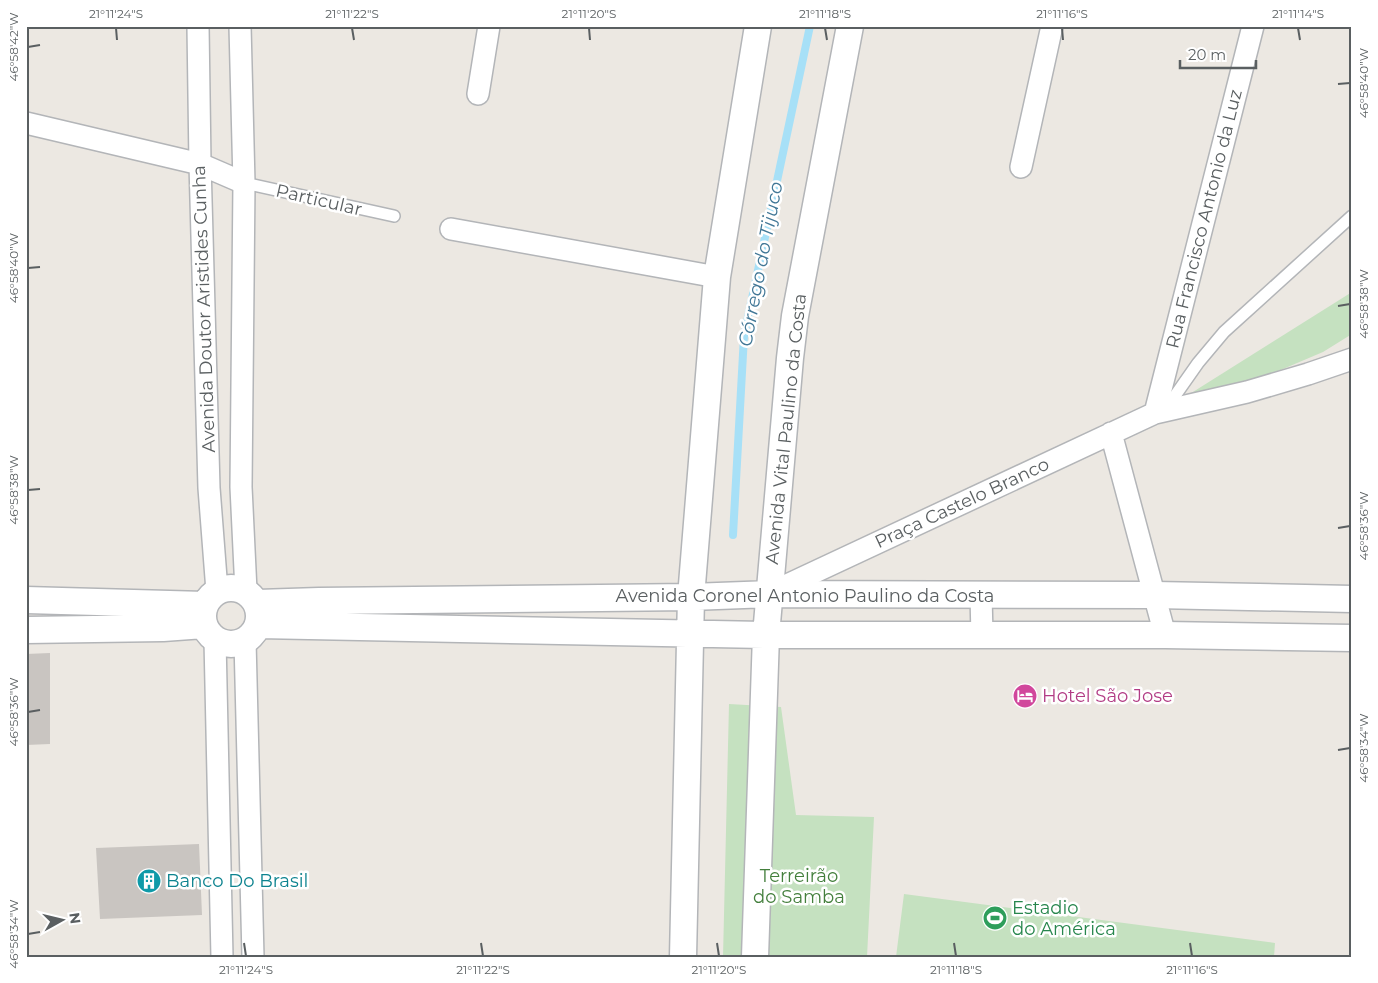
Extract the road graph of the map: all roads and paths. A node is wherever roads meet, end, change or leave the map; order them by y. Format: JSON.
{"nodes":[{"id":1,"x":198,"y":26,"type":"edge"},
{"id":2,"x":240,"y":26,"type":"edge"},
{"id":3,"x":489,"y":26,"type":"edge"},
{"id":4,"x":758,"y":26,"type":"edge"},
{"id":5,"x":850,"y":26,"type":"edge"},
{"id":6,"x":1052,"y":26,"type":"edge"},
{"id":7,"x":1253,"y":26,"type":"edge"},
{"id":8,"x":478,"y":94,"type":"dead end"},
{"id":9,"x":26,"y":123,"type":"edge"},
{"id":10,"x":200,"y":164,"type":"junction"},
{"id":11,"x":1021,"y":167,"type":"dead end"},
{"id":12,"x":244,"y":183,"type":"junction"},
{"id":13,"x":394,"y":216,"type":"dead end"},
{"id":14,"x":1352,"y":216,"type":"edge"},
{"id":15,"x":451,"y":229,"type":"dead end"},
{"id":16,"x":717,"y":277,"type":"junction"},
{"id":17,"x":1352,"y":359,"type":"edge"},
{"id":18,"x":1160,"y":411,"type":"junction"},
{"id":19,"x":1111,"y":433,"type":"junction"},
{"id":20,"x":241,"y":487,"type":"junction"},
{"id":21,"x":209,"y":488,"type":"junction"},
{"id":22,"x":769,"y":594,"type":"junction"},
{"id":23,"x":1155,"y":595,"type":"junction"},
{"id":24,"x":981,"y":596,"type":"junction"},
{"id":25,"x":691,"y":597,"type":"junction"},
{"id":26,"x":1352,"y":599,"type":"edge"},
{"id":27,"x":26,"y":600,"type":"edge"},
{"id":28,"x":210,"y":615,"type":"junction"},
{"id":29,"x":252,"y":615,"type":"junction"},
{"id":30,"x":26,"y":630,"type":"edge"},
{"id":31,"x":691,"y":634,"type":"junction"},
{"id":32,"x":766,"y":635,"type":"junction"},
{"id":33,"x":1165,"y":635,"type":"junction"},
{"id":34,"x":982,"y":636,"type":"junction"},
{"id":35,"x":1352,"y":638,"type":"edge"},
{"id":36,"x":218,"y":771,"type":"junction"},
{"id":37,"x":249,"y":772,"type":"junction"},
{"id":38,"x":253,"y":953,"type":"edge"},
{"id":39,"x":222,"y":954,"type":"edge"},
{"id":40,"x":683,"y":957,"type":"edge"},
{"id":41,"x":755,"y":957,"type":"edge"}],
"edges":[{"from":1,"to":10,"type":"street","name":"Avenida Doutor Aristides Cunha"},
{"from":2,"to":12,"type":"street","name":"Avenida Doutor Aristides Cunha"},
{"from":3,"to":8,"type":"street"},
{"from":4,"to":16,"type":"street"},
{"from":5,"to":22,"type":"street","name":"Avenida Vital Paulino da Costa"},
{"from":6,"to":11,"type":"street"},
{"from":7,"to":18,"type":"street","name":"Rua Francisco Antonio da Luz"},
{"from":9,"to":10,"type":"street"},
{"from":10,"to":12,"type":"street"},
{"from":10,"to":21,"type":"street","name":"Avenida Doutor Aristides Cunha"},
{"from":12,"to":13,"type":"lane","name":"Particular"},
{"from":12,"to":20,"type":"street","name":"Avenida Doutor Aristides Cunha"},
{"from":14,"to":18,"type":"lane"},
{"from":15,"to":16,"type":"street"},
{"from":16,"to":25,"type":"street"},
{"from":17,"to":18,"type":"street","name":"Praça Castelo Branco"},
{"from":18,"to":19,"type":"street","name":"Praça Castelo Branco"},
{"from":19,"to":22,"type":"street","name":"Praça Castelo Branco"},
{"from":19,"to":23,"type":"street"},
{"from":20,"to":21,"type":"street"},
{"from":20,"to":29,"type":"street","name":"Avenida Doutor Aristides Cunha"},
{"from":21,"to":28,"type":"street","name":"Avenida Doutor Aristides Cunha"},
{"from":22,"to":24,"type":"street","name":"Avenida Coronel Antonio Paulino da Costa"},
{"from":22,"to":25,"type":"street","name":"Avenida Coronel Antonio Paulino da Costa"},
{"from":22,"to":32,"type":"street","name":"Avenida Vital Paulino da Costa"},
{"from":23,"to":24,"type":"street","name":"Avenida Coronel Antonio Paulino da Costa"},
{"from":23,"to":26,"type":"street","name":"Avenida Coronel Antonio Paulino da Costa"},
{"from":23,"to":33,"type":"street"},
{"from":24,"to":34,"type":"street"},
{"from":25,"to":29,"type":"street","name":"Avenida Coronel Antonio Paulino da Costa"},
{"from":25,"to":31,"type":"street"},
{"from":27,"to":28,"type":"street"},
{"from":28,"to":29,"type":"street"},
{"from":28,"to":29,"type":"street"},
{"from":28,"to":30,"type":"street"},
{"from":28,"to":36,"type":"street","name":"Avenida Doutor Aristides Cunha"},
{"from":29,"to":31,"type":"street","name":"Avenida Coronel Antonio Paulino da Costa"},
{"from":29,"to":37,"type":"street","name":"Avenida Doutor Aristides Cunha"},
{"from":31,"to":32,"type":"street","name":"Avenida Coronel Antonio Paulino da Costa"},
{"from":31,"to":40,"type":"street"},
{"from":32,"to":34,"type":"street","name":"Avenida Coronel Antonio Paulino da Costa"},
{"from":32,"to":41,"type":"street","name":"Avenida Vital Paulino da Costa"},
{"from":33,"to":34,"type":"street","name":"Avenida Coronel Antonio Paulino da Costa"},
{"from":33,"to":35,"type":"street","name":"Avenida Coronel Antonio Paulino da Costa"},
{"from":36,"to":37,"type":"street"},
{"from":36,"to":39,"type":"street","name":"Avenida Doutor Aristides Cunha"},
{"from":37,"to":38,"type":"street","name":"Avenida Doutor Aristides Cunha"},
{"from":38,"to":39,"type":"street"}]}
